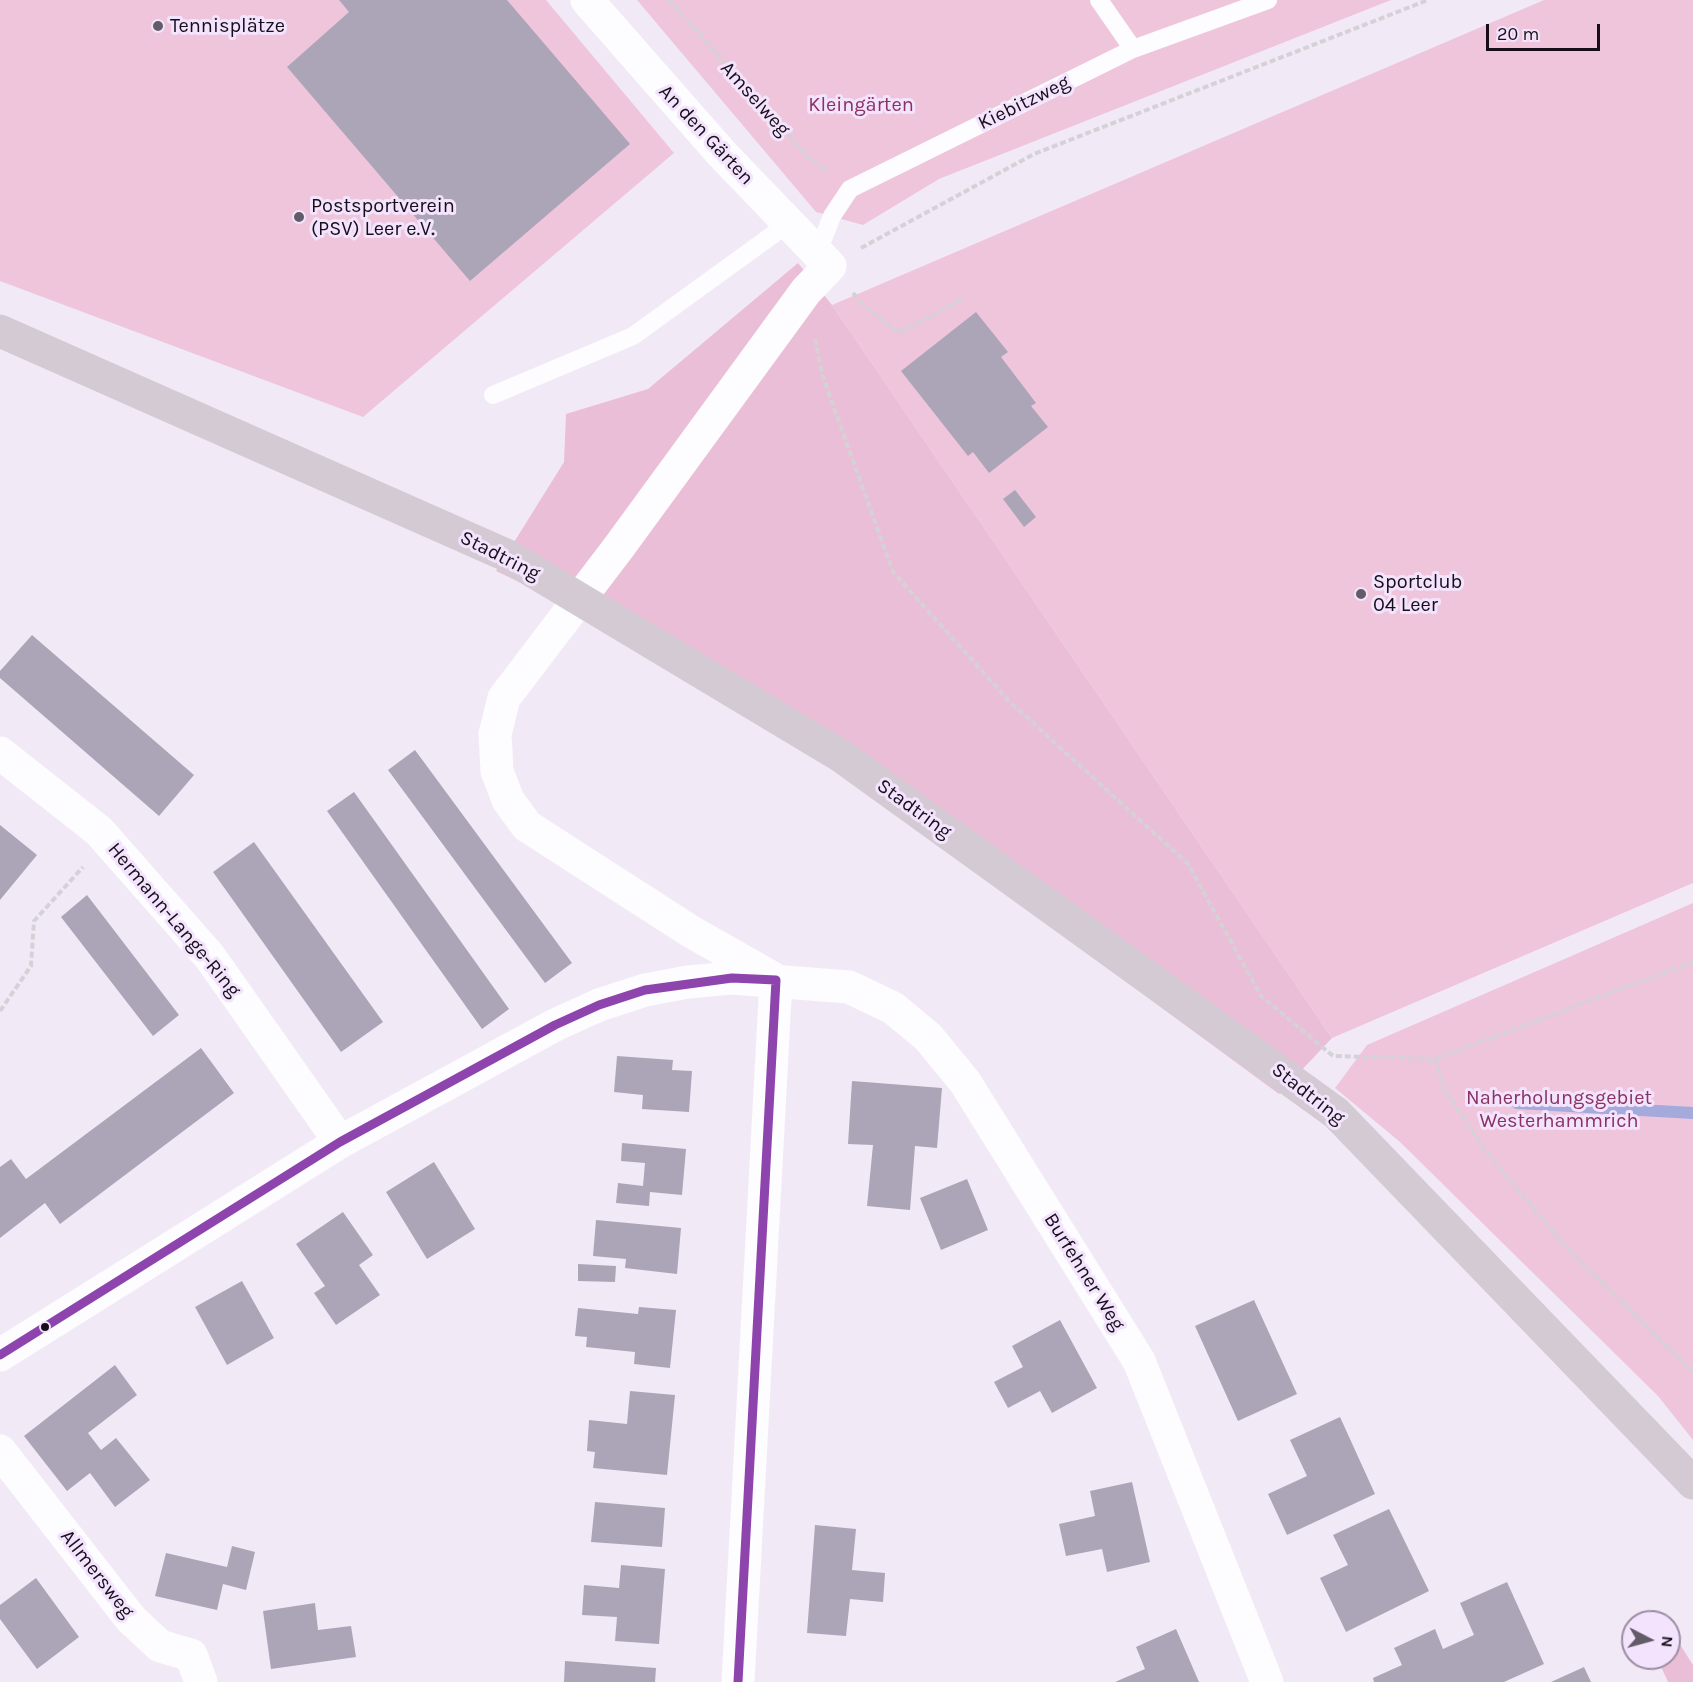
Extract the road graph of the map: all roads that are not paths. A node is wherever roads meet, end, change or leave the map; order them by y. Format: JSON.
{"nodes":[{"id":1,"x":586,"y":0,"type":"edge"},
{"id":2,"x":1099,"y":0,"type":"edge"},
{"id":3,"x":1268,"y":0,"type":"edge"},
{"id":4,"x":1133,"y":50,"type":"junction"},
{"id":5,"x":789,"y":223,"type":"junction"},
{"id":6,"x":824,"y":259,"type":"junction"},
{"id":7,"x":0,"y":332,"type":"edge"},
{"id":8,"x":493,"y":395,"type":"dead end"},
{"id":9,"x":0,"y":753,"type":"edge"},
{"id":10,"x":776,"y":980,"type":"junction"},
{"id":11,"x":340,"y":1142,"type":"junction"},
{"id":12,"x":0,"y":1355,"type":"edge"},
{"id":13,"x":0,"y":1451,"type":"edge"},
{"id":14,"x":1693,"y":1483,"type":"edge"},
{"id":15,"x":201,"y":1682,"type":"edge"},
{"id":16,"x":738,"y":1682,"type":"edge"},
{"id":17,"x":1267,"y":1682,"type":"edge"}],
"edges":[{"from":1,"to":5,"type":"street","name":"An den Gärten"},
{"from":2,"to":4,"type":"lane"},
{"from":3,"to":4,"type":"lane","name":"Kiebitzweg"},
{"from":4,"to":6,"type":"lane","name":"Kiebitzweg"},
{"from":5,"to":6,"type":"street","name":"An den Gärten"},
{"from":5,"to":8,"type":"lane"},
{"from":6,"to":10,"type":"street"},
{"from":7,"to":14,"type":"highway","name":"Stadtring"},
{"from":9,"to":11,"type":"street","name":"Hermann-Lange-Ring"},
{"from":10,"to":11,"type":"street","name":"Burfehner Weg"},
{"from":10,"to":16,"type":"street"},
{"from":10,"to":17,"type":"street","name":"Burfehner Weg"},
{"from":11,"to":12,"type":"street","name":"Burfehner Weg"},
{"from":13,"to":15,"type":"street","name":"Allmersweg"}]}
